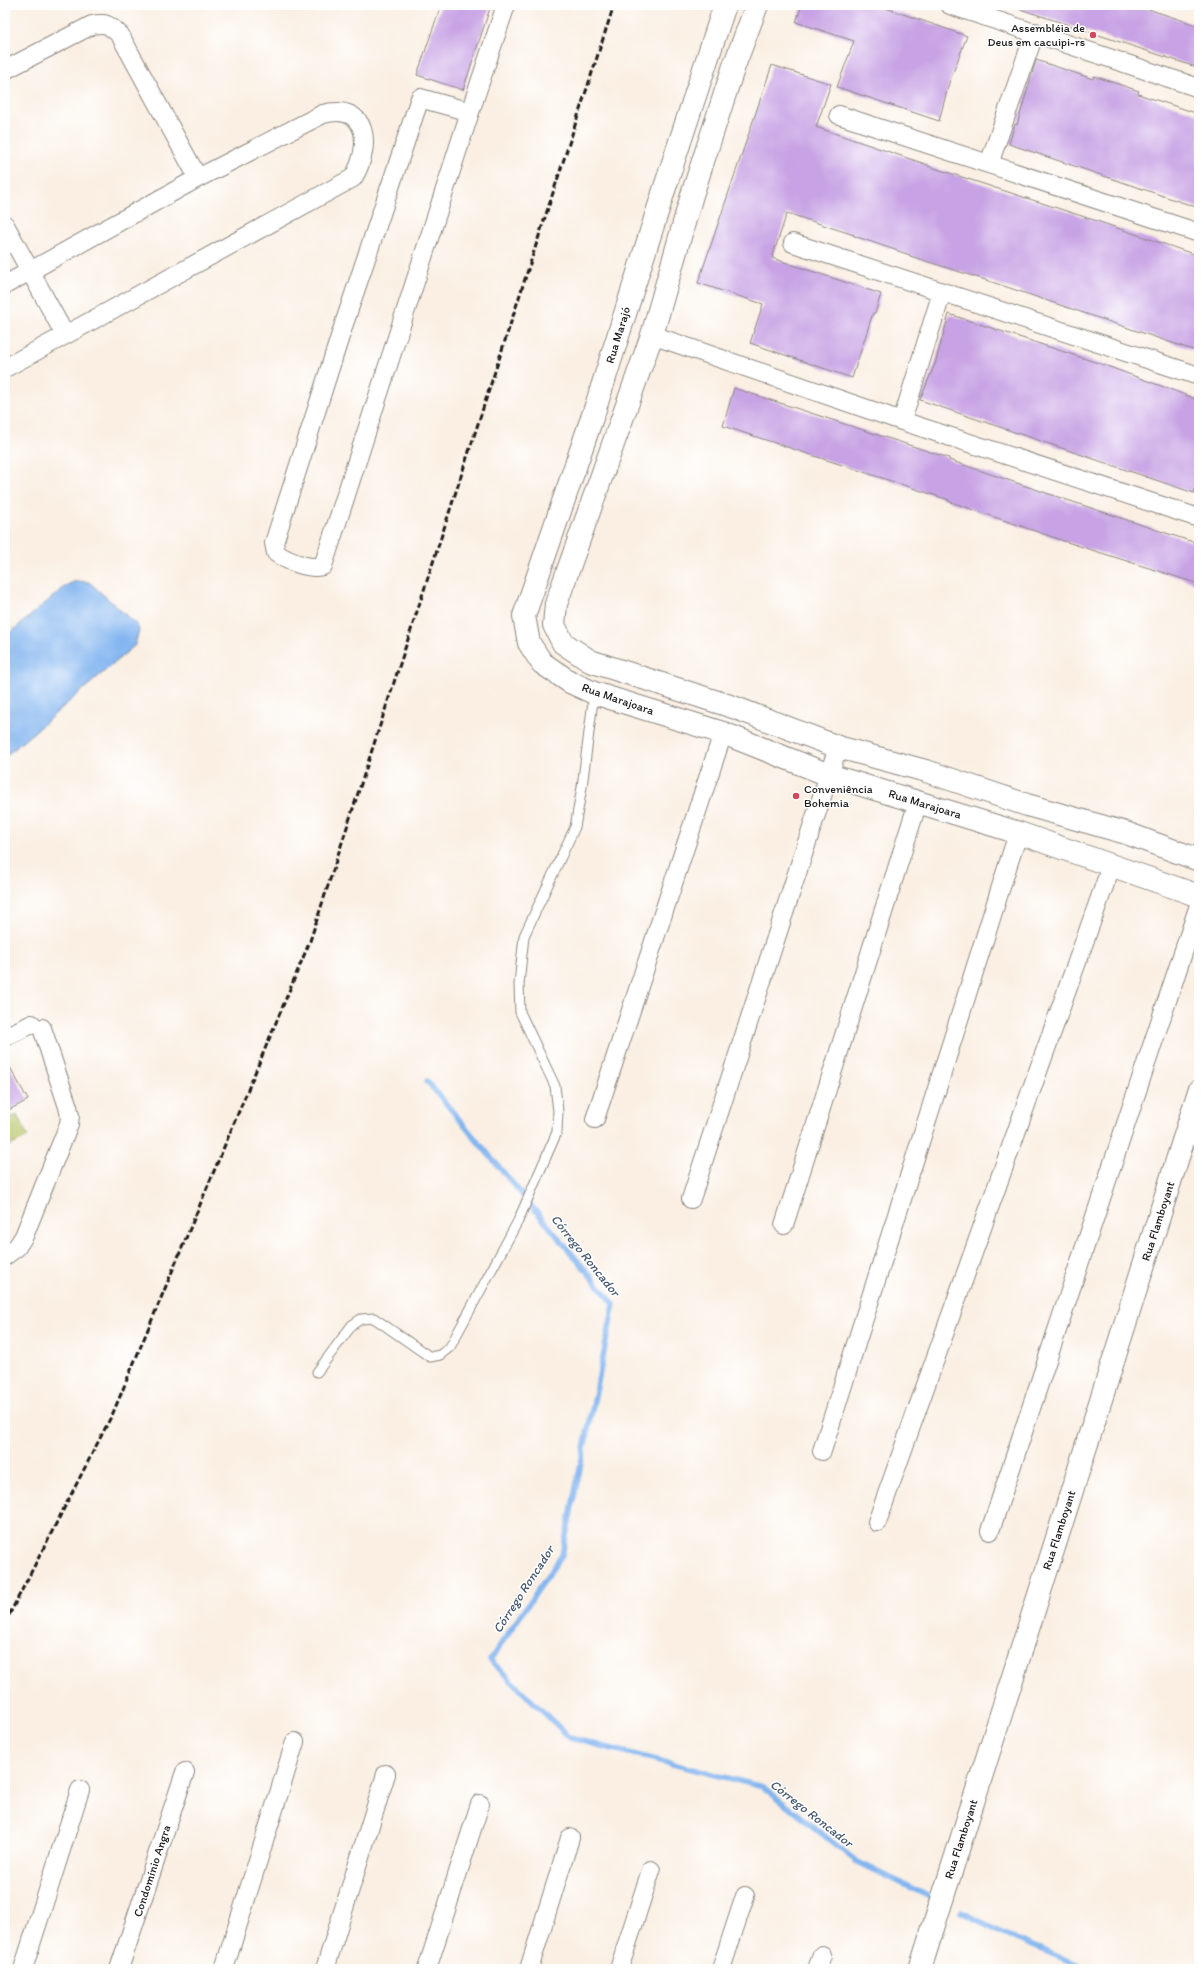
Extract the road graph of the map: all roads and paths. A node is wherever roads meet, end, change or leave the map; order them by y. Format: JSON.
{"nodes":[{"id":1,"x":506,"y":5,"type":"edge"},
{"id":2,"x":725,"y":5,"type":"edge"},
{"id":3,"x":757,"y":5,"type":"edge"},
{"id":4,"x":950,"y":5,"type":"edge"},
{"id":5,"x":1035,"y":32,"type":"junction"},
{"id":6,"x":5,"y":70,"type":"edge"},
{"id":7,"x":1199,"y":88,"type":"edge"},
{"id":8,"x":470,"y":112,"type":"junction"},
{"id":9,"x":839,"y":115,"type":"dead end"},
{"id":10,"x":989,"y":164,"type":"junction"},
{"id":11,"x":198,"y":178,"type":"junction"},
{"id":12,"x":5,"y":225,"type":"edge"},
{"id":13,"x":1199,"y":233,"type":"edge"},
{"id":14,"x":648,"y":238,"type":"junction"},
{"id":15,"x":793,"y":243,"type":"dead end"},
{"id":16,"x":677,"y":248,"type":"junction"},
{"id":17,"x":31,"y":271,"type":"junction"},
{"id":18,"x":5,"y":285,"type":"edge"},
{"id":19,"x":942,"y":292,"type":"junction"},
{"id":20,"x":65,"y":335,"type":"junction"},
{"id":21,"x":652,"y":335,"type":"junction"},
{"id":22,"x":5,"y":368,"type":"edge"},
{"id":23,"x":1199,"y":376,"type":"edge"},
{"id":24,"x":902,"y":421,"type":"junction"},
{"id":25,"x":1199,"y":518,"type":"edge"},
{"id":26,"x":563,"y":643,"type":"junction"},
{"id":27,"x":542,"y":663,"type":"junction"},
{"id":28,"x":594,"y":693,"type":"junction"},
{"id":29,"x":723,"y":733,"type":"junction"},
{"id":30,"x":838,"y":747,"type":"junction"},
{"id":31,"x":830,"y":775,"type":"junction"},
{"id":32,"x":918,"y":802,"type":"junction"},
{"id":33,"x":1019,"y":833,"type":"junction"},
{"id":34,"x":1199,"y":860,"type":"edge"},
{"id":35,"x":1112,"y":864,"type":"junction"},
{"id":36,"x":1199,"y":896,"type":"edge"},
{"id":37,"x":1199,"y":905,"type":"edge"},
{"id":38,"x":5,"y":1037,"type":"edge"},
{"id":39,"x":1199,"y":1091,"type":"edge"},
{"id":40,"x":595,"y":1119,"type":"dead end"},
{"id":41,"x":691,"y":1199,"type":"dead end"},
{"id":42,"x":784,"y":1225,"type":"dead end"},
{"id":43,"x":11,"y":1252,"type":"edge"},
{"id":44,"x":316,"y":1372,"type":"dead end"},
{"id":45,"x":822,"y":1451,"type":"dead end"},
{"id":46,"x":877,"y":1522,"type":"dead end"},
{"id":47,"x":990,"y":1531,"type":"dead end"},
{"id":48,"x":295,"y":1742,"type":"dead end"},
{"id":49,"x":185,"y":1772,"type":"dead end"},
{"id":50,"x":386,"y":1774,"type":"dead end"},
{"id":51,"x":80,"y":1790,"type":"dead end"},
{"id":52,"x":480,"y":1804,"type":"dead end"},
{"id":53,"x":570,"y":1838,"type":"dead end"},
{"id":54,"x":651,"y":1870,"type":"dead end"},
{"id":55,"x":745,"y":1896,"type":"dead end"},
{"id":56,"x":24,"y":1969,"type":"edge"},
{"id":57,"x":119,"y":1969,"type":"edge"},
{"id":58,"x":224,"y":1969,"type":"edge"},
{"id":59,"x":325,"y":1969,"type":"edge"},
{"id":60,"x":427,"y":1969,"type":"edge"},
{"id":61,"x":528,"y":1969,"type":"edge"},
{"id":62,"x":619,"y":1969,"type":"edge"},
{"id":63,"x":721,"y":1969,"type":"edge"},
{"id":64,"x":920,"y":1969,"type":"edge"}],
"edges":[{"from":1,"to":8,"type":"street"},
{"from":2,"to":14,"type":"street","name":"Rua Marajó"},
{"from":3,"to":16,"type":"street"},
{"from":4,"to":5,"type":"street"},
{"from":5,"to":7,"type":"street"},
{"from":5,"to":10,"type":"street"},
{"from":6,"to":11,"type":"street"},
{"from":8,"to":8,"type":"street"},
{"from":9,"to":10,"type":"street"},
{"from":10,"to":13,"type":"street"},
{"from":11,"to":17,"type":"street"},
{"from":11,"to":20,"type":"street"},
{"from":12,"to":17,"type":"street"},
{"from":14,"to":16,"type":"street"},
{"from":14,"to":27,"type":"street","name":"Rua Marajó"},
{"from":15,"to":19,"type":"street"},
{"from":16,"to":21,"type":"street"},
{"from":17,"to":18,"type":"street"},
{"from":17,"to":20,"type":"street"},
{"from":19,"to":23,"type":"street"},
{"from":19,"to":24,"type":"street"},
{"from":20,"to":22,"type":"street"},
{"from":21,"to":24,"type":"street"},
{"from":21,"to":26,"type":"street"},
{"from":24,"to":25,"type":"street"},
{"from":26,"to":27,"type":"street"},
{"from":26,"to":30,"type":"street"},
{"from":27,"to":28,"type":"street","name":"Rua Marajoara"},
{"from":28,"to":29,"type":"street","name":"Rua Marajoara"},
{"from":28,"to":44,"type":"lane"},
{"from":29,"to":31,"type":"street","name":"Rua Marajoara"},
{"from":29,"to":40,"type":"street"},
{"from":30,"to":31,"type":"street"},
{"from":30,"to":34,"type":"street"},
{"from":31,"to":32,"type":"street","name":"Rua Marajoara"},
{"from":31,"to":41,"type":"street"},
{"from":32,"to":33,"type":"street","name":"Rua Marajoara"},
{"from":32,"to":42,"type":"street"},
{"from":33,"to":35,"type":"street","name":"Rua Marajoara"},
{"from":33,"to":45,"type":"street"},
{"from":35,"to":36,"type":"street","name":"Rua Marajoara"},
{"from":35,"to":46,"type":"street"},
{"from":37,"to":47,"type":"street"},
{"from":38,"to":43,"type":"street"},
{"from":39,"to":64,"type":"street","name":"Rua Flamboyant"},
{"from":48,"to":58,"type":"street"},
{"from":49,"to":57,"type":"street","name":"Condomínio Angra"},
{"from":50,"to":59,"type":"street"},
{"from":51,"to":56,"type":"street"},
{"from":52,"to":60,"type":"street"},
{"from":53,"to":61,"type":"street"},
{"from":54,"to":62,"type":"street"},
{"from":55,"to":63,"type":"street"}]}
